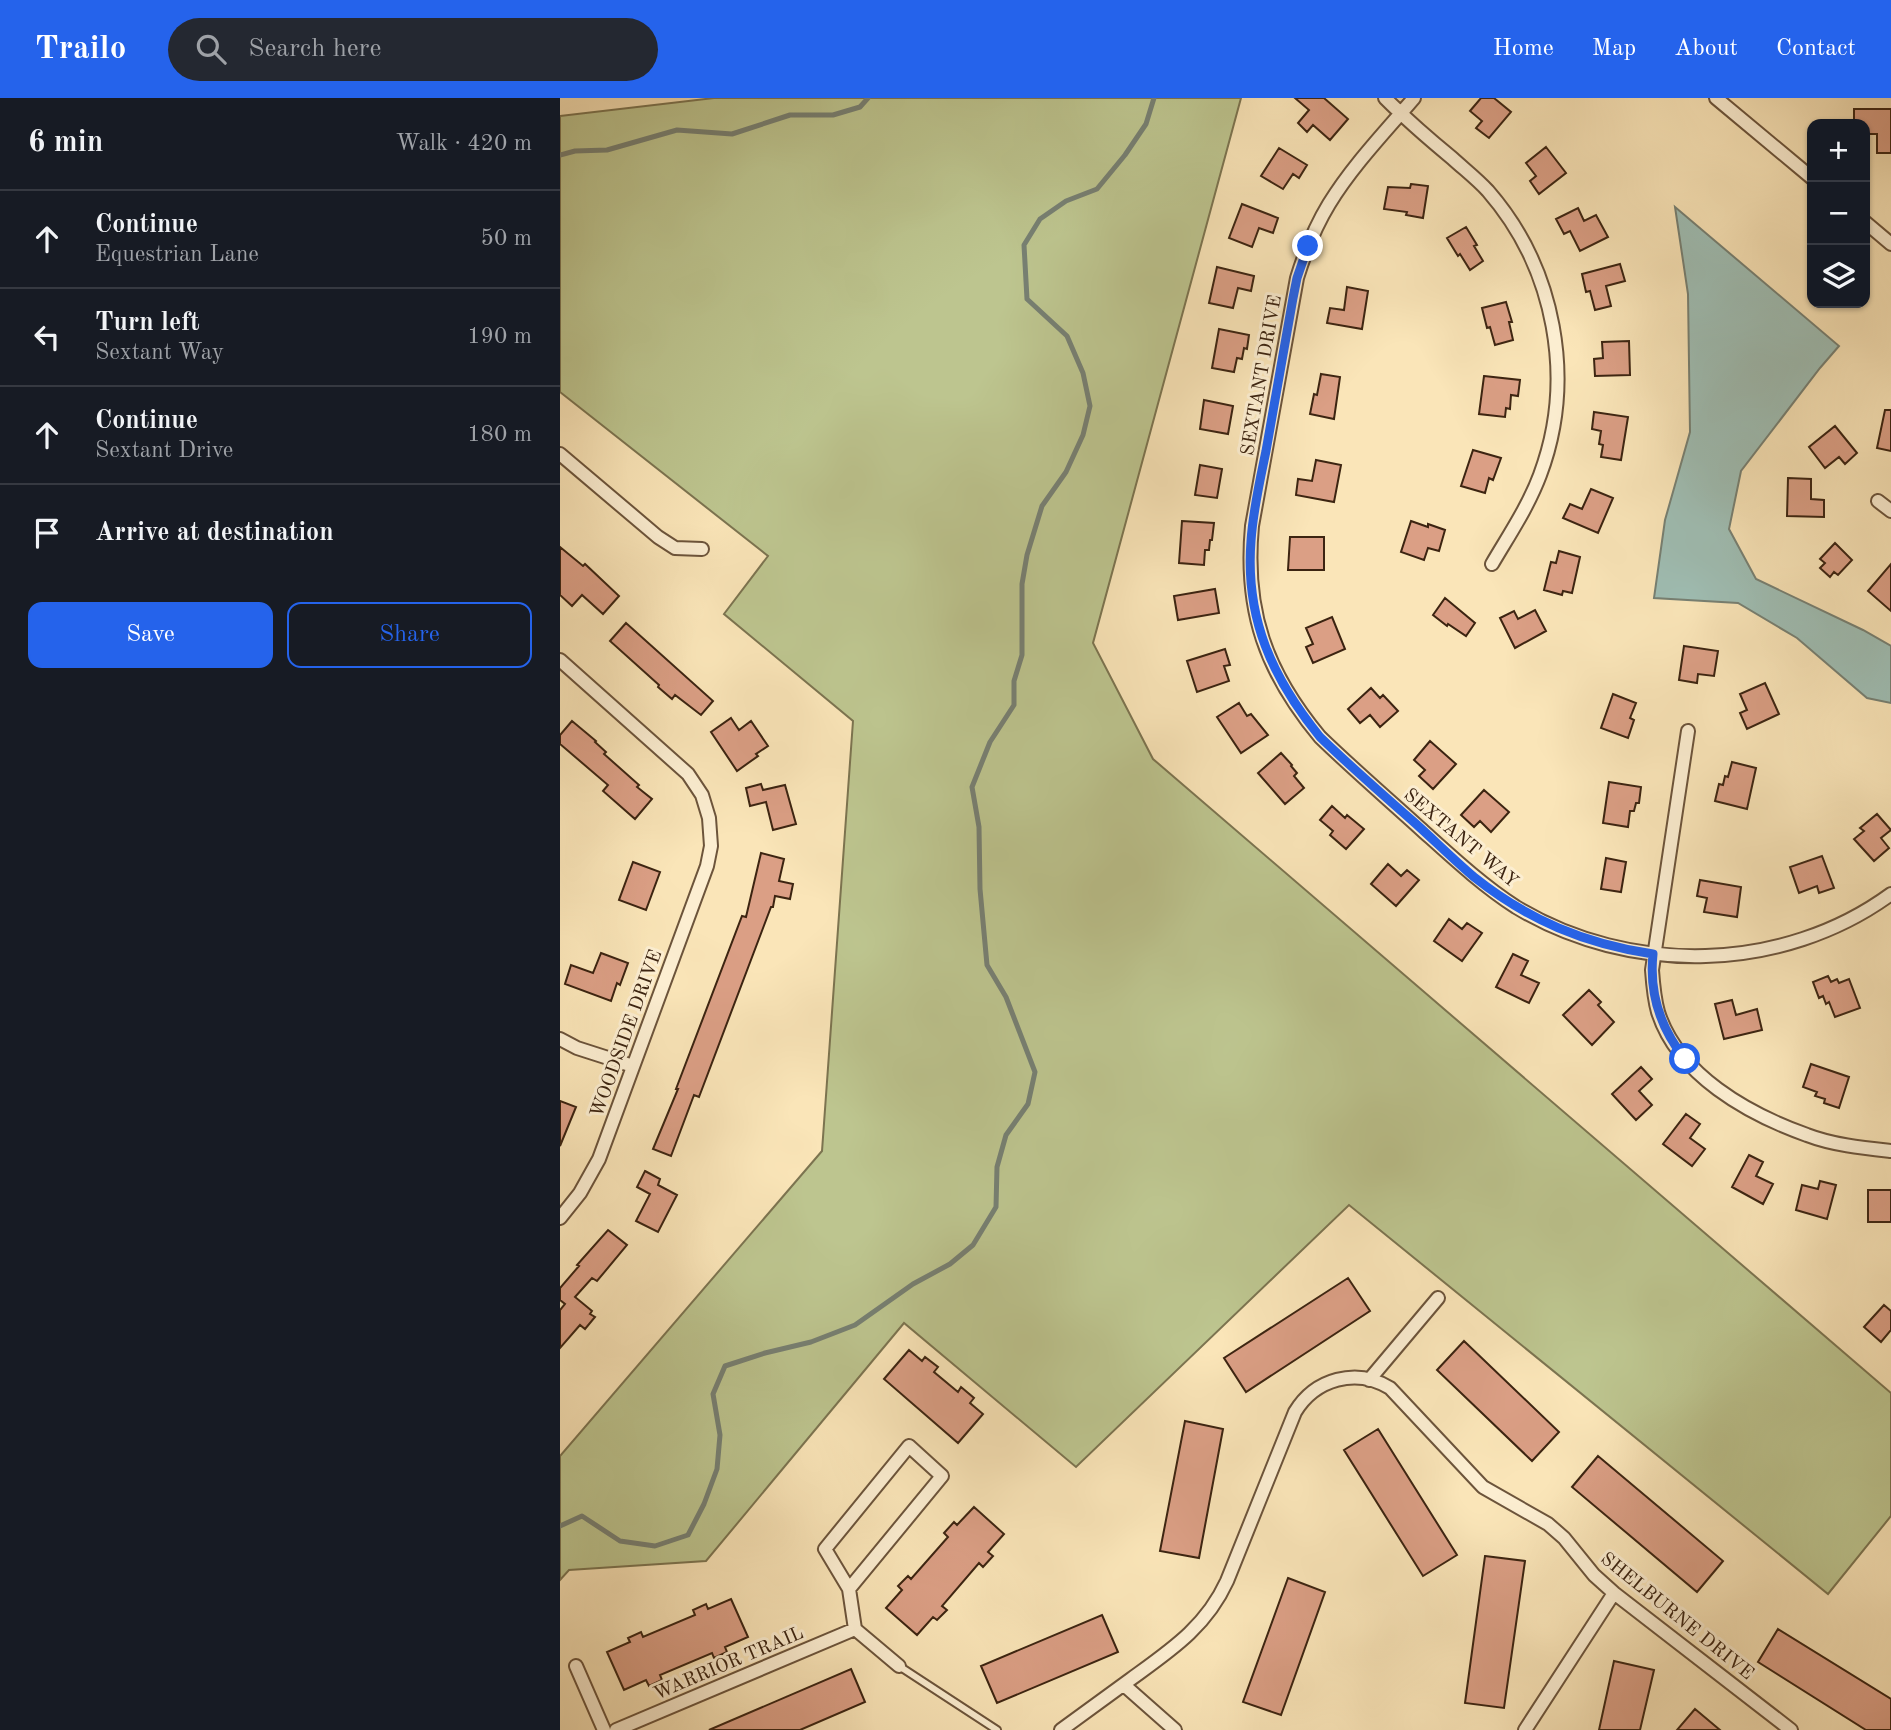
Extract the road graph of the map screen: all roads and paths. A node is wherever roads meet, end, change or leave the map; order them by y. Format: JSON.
{"nodes":[{"id":1,"x":1385,"y":98,"type":"edge"},
{"id":2,"x":1414,"y":98,"type":"edge"},
{"id":3,"x":1716,"y":98,"type":"edge"},
{"id":4,"x":1401,"y":114,"type":"junction"},
{"id":5,"x":1807,"y":174,"type":"edge"},
{"id":6,"x":1870,"y":226,"type":"edge"},
{"id":7,"x":1891,"y":244,"type":"edge"},
{"id":8,"x":560,"y":454,"type":"edge"},
{"id":9,"x":1878,"y":501,"type":"dead end"},
{"id":10,"x":1891,"y":511,"type":"edge"},
{"id":11,"x":702,"y":549,"type":"dead end"},
{"id":12,"x":1492,"y":564,"type":"dead end"},
{"id":13,"x":560,"y":660,"type":"edge"},
{"id":14,"x":1285,"y":689,"type":"joint"},
{"id":15,"x":1688,"y":731,"type":"dead end"},
{"id":16,"x":1891,"y":894,"type":"edge"},
{"id":17,"x":1653,"y":954,"type":"junction"},
{"id":18,"x":560,"y":1039,"type":"edge"},
{"id":19,"x":633,"y":1066,"type":"junction"},
{"id":20,"x":1891,"y":1151,"type":"edge"},
{"id":21,"x":560,"y":1218,"type":"edge"},
{"id":22,"x":1438,"y":1298,"type":"dead end"},
{"id":23,"x":1369,"y":1380,"type":"junction"},
{"id":24,"x":849,"y":1589,"type":"junction"},
{"id":25,"x":1614,"y":1593,"type":"junction"},
{"id":26,"x":855,"y":1629,"type":"junction"},
{"id":27,"x":576,"y":1665,"type":"dead end"},
{"id":28,"x":902,"y":1668,"type":"joint"},
{"id":29,"x":1124,"y":1685,"type":"junction"},
{"id":30,"x":604,"y":1730,"type":"edge"},
{"id":31,"x":616,"y":1730,"type":"edge"},
{"id":32,"x":997,"y":1730,"type":"edge"},
{"id":33,"x":1061,"y":1730,"type":"edge"},
{"id":34,"x":1175,"y":1730,"type":"edge"},
{"id":35,"x":1525,"y":1730,"type":"edge"},
{"id":36,"x":1791,"y":1730,"type":"edge"}],
"edges":[{"from":1,"to":4,"type":"street"},
{"from":2,"to":4,"type":"street","name":"SEXTANT DRIVE"},
{"from":3,"to":5,"type":"street"},
{"from":4,"to":12,"type":"street"},
{"from":4,"to":14,"type":"street","name":"SEXTANT DRIVE"},
{"from":6,"to":7,"type":"street"},
{"from":8,"to":11,"type":"street"},
{"from":9,"to":10,"type":"street"},
{"from":13,"to":19,"type":"street","name":"WOODSIDE DRIVE"},
{"from":14,"to":17,"type":"street","name":"SEXTANT WAY"},
{"from":15,"to":17,"type":"street"},
{"from":16,"to":17,"type":"street","name":"SEXTANT WAY"},
{"from":17,"to":20,"type":"street"},
{"from":18,"to":19,"type":"street"},
{"from":19,"to":21,"type":"street","name":"WOODSIDE DRIVE"},
{"from":22,"to":23,"type":"street"},
{"from":23,"to":25,"type":"street","name":"SHELBURNE DRIVE"},
{"from":23,"to":29,"type":"street","name":"SHELBURNE DRIVE"},
{"from":24,"to":24,"type":"street"},
{"from":24,"to":26,"type":"street"},
{"from":25,"to":35,"type":"street"},
{"from":25,"to":36,"type":"street","name":"SHELBURNE DRIVE"},
{"from":26,"to":28,"type":"street"},
{"from":26,"to":31,"type":"street","name":"WARRIOR TRAIL"},
{"from":27,"to":30,"type":"street"},
{"from":28,"to":32,"type":"lane"},
{"from":29,"to":33,"type":"street"},
{"from":29,"to":34,"type":"street"}]}
